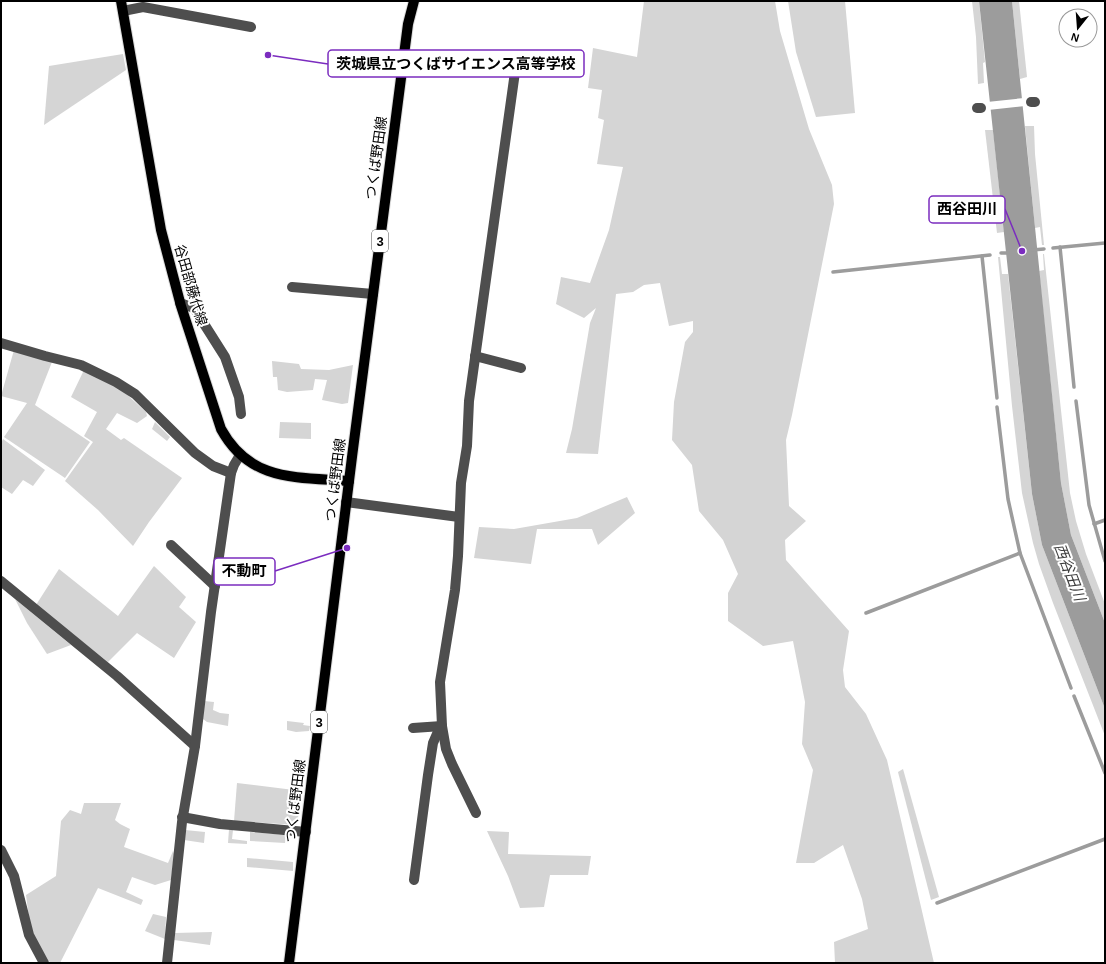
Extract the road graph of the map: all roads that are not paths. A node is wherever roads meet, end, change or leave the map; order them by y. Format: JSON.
{"nodes":[{"id":1,"x":414,"y":1,"type":"edge"},
{"id":2,"x":122,"y":6,"type":"edge"},
{"id":3,"x":251,"y":27,"type":"dead end"},
{"id":4,"x":515,"y":72,"type":"dead end"},
{"id":5,"x":292,"y":287,"type":"dead end"},
{"id":6,"x":373,"y":294,"type":"junction"},
{"id":7,"x":180,"y":303,"type":"junction"},
{"id":8,"x":1,"y":343,"type":"edge"},
{"id":9,"x":475,"y":356,"type":"junction"},
{"id":10,"x":521,"y":368,"type":"dead end"},
{"id":11,"x":241,"y":414,"type":"dead end"},
{"id":12,"x":240,"y":455,"type":"junction"},
{"id":13,"x":230,"y":473,"type":"junction"},
{"id":14,"x":349,"y":481,"type":"junction"},
{"id":15,"x":346,"y":502,"type":"junction"},
{"id":16,"x":459,"y":517,"type":"junction"},
{"id":17,"x":171,"y":545,"type":"dead end"},
{"id":18,"x":1,"y":581,"type":"edge"},
{"id":19,"x":215,"y":586,"type":"junction"},
{"id":20,"x":441,"y":726,"type":"junction"},
{"id":21,"x":413,"y":728,"type":"dead end"},
{"id":22,"x":195,"y":746,"type":"junction"},
{"id":23,"x":476,"y":813,"type":"dead end"},
{"id":24,"x":182,"y":817,"type":"junction"},
{"id":25,"x":306,"y":832,"type":"junction"},
{"id":26,"x":1,"y":850,"type":"edge"},
{"id":27,"x":414,"y":880,"type":"dead end"},
{"id":28,"x":44,"y":963,"type":"edge"},
{"id":29,"x":167,"y":963,"type":"edge"},
{"id":30,"x":289,"y":963,"type":"edge"}],
"edges":[{"from":1,"to":6,"type":"main road","name":"つくば野田線","number":"3"},
{"from":2,"to":3,"type":"street"},
{"from":2,"to":7,"type":"main road","name":"谷田部藤代線"},
{"from":4,"to":9,"type":"street"},
{"from":5,"to":6,"type":"street"},
{"from":6,"to":14,"type":"main road","name":"つくば野田線","number":"3"},
{"from":7,"to":11,"type":"street"},
{"from":7,"to":12,"type":"main road","name":"谷田部藤代線"},
{"from":8,"to":13,"type":"street"},
{"from":9,"to":10,"type":"street"},
{"from":9,"to":16,"type":"street"},
{"from":12,"to":13,"type":"street"},
{"from":12,"to":14,"type":"main road","name":"谷田部藤代線"},
{"from":13,"to":19,"type":"street"},
{"from":14,"to":15,"type":"main road","name":"つくば野田線","number":"3"},
{"from":15,"to":16,"type":"street"},
{"from":15,"to":25,"type":"main road","name":"つくば野田線","number":"3"},
{"from":16,"to":20,"type":"street"},
{"from":17,"to":19,"type":"street"},
{"from":18,"to":22,"type":"street"},
{"from":19,"to":22,"type":"street"},
{"from":20,"to":21,"type":"street"},
{"from":20,"to":23,"type":"street"},
{"from":20,"to":27,"type":"street"},
{"from":22,"to":24,"type":"street"},
{"from":24,"to":25,"type":"street"},
{"from":24,"to":29,"type":"street"},
{"from":25,"to":30,"type":"main road","name":"つくば野田線","number":"3"},
{"from":26,"to":28,"type":"street"}]}
